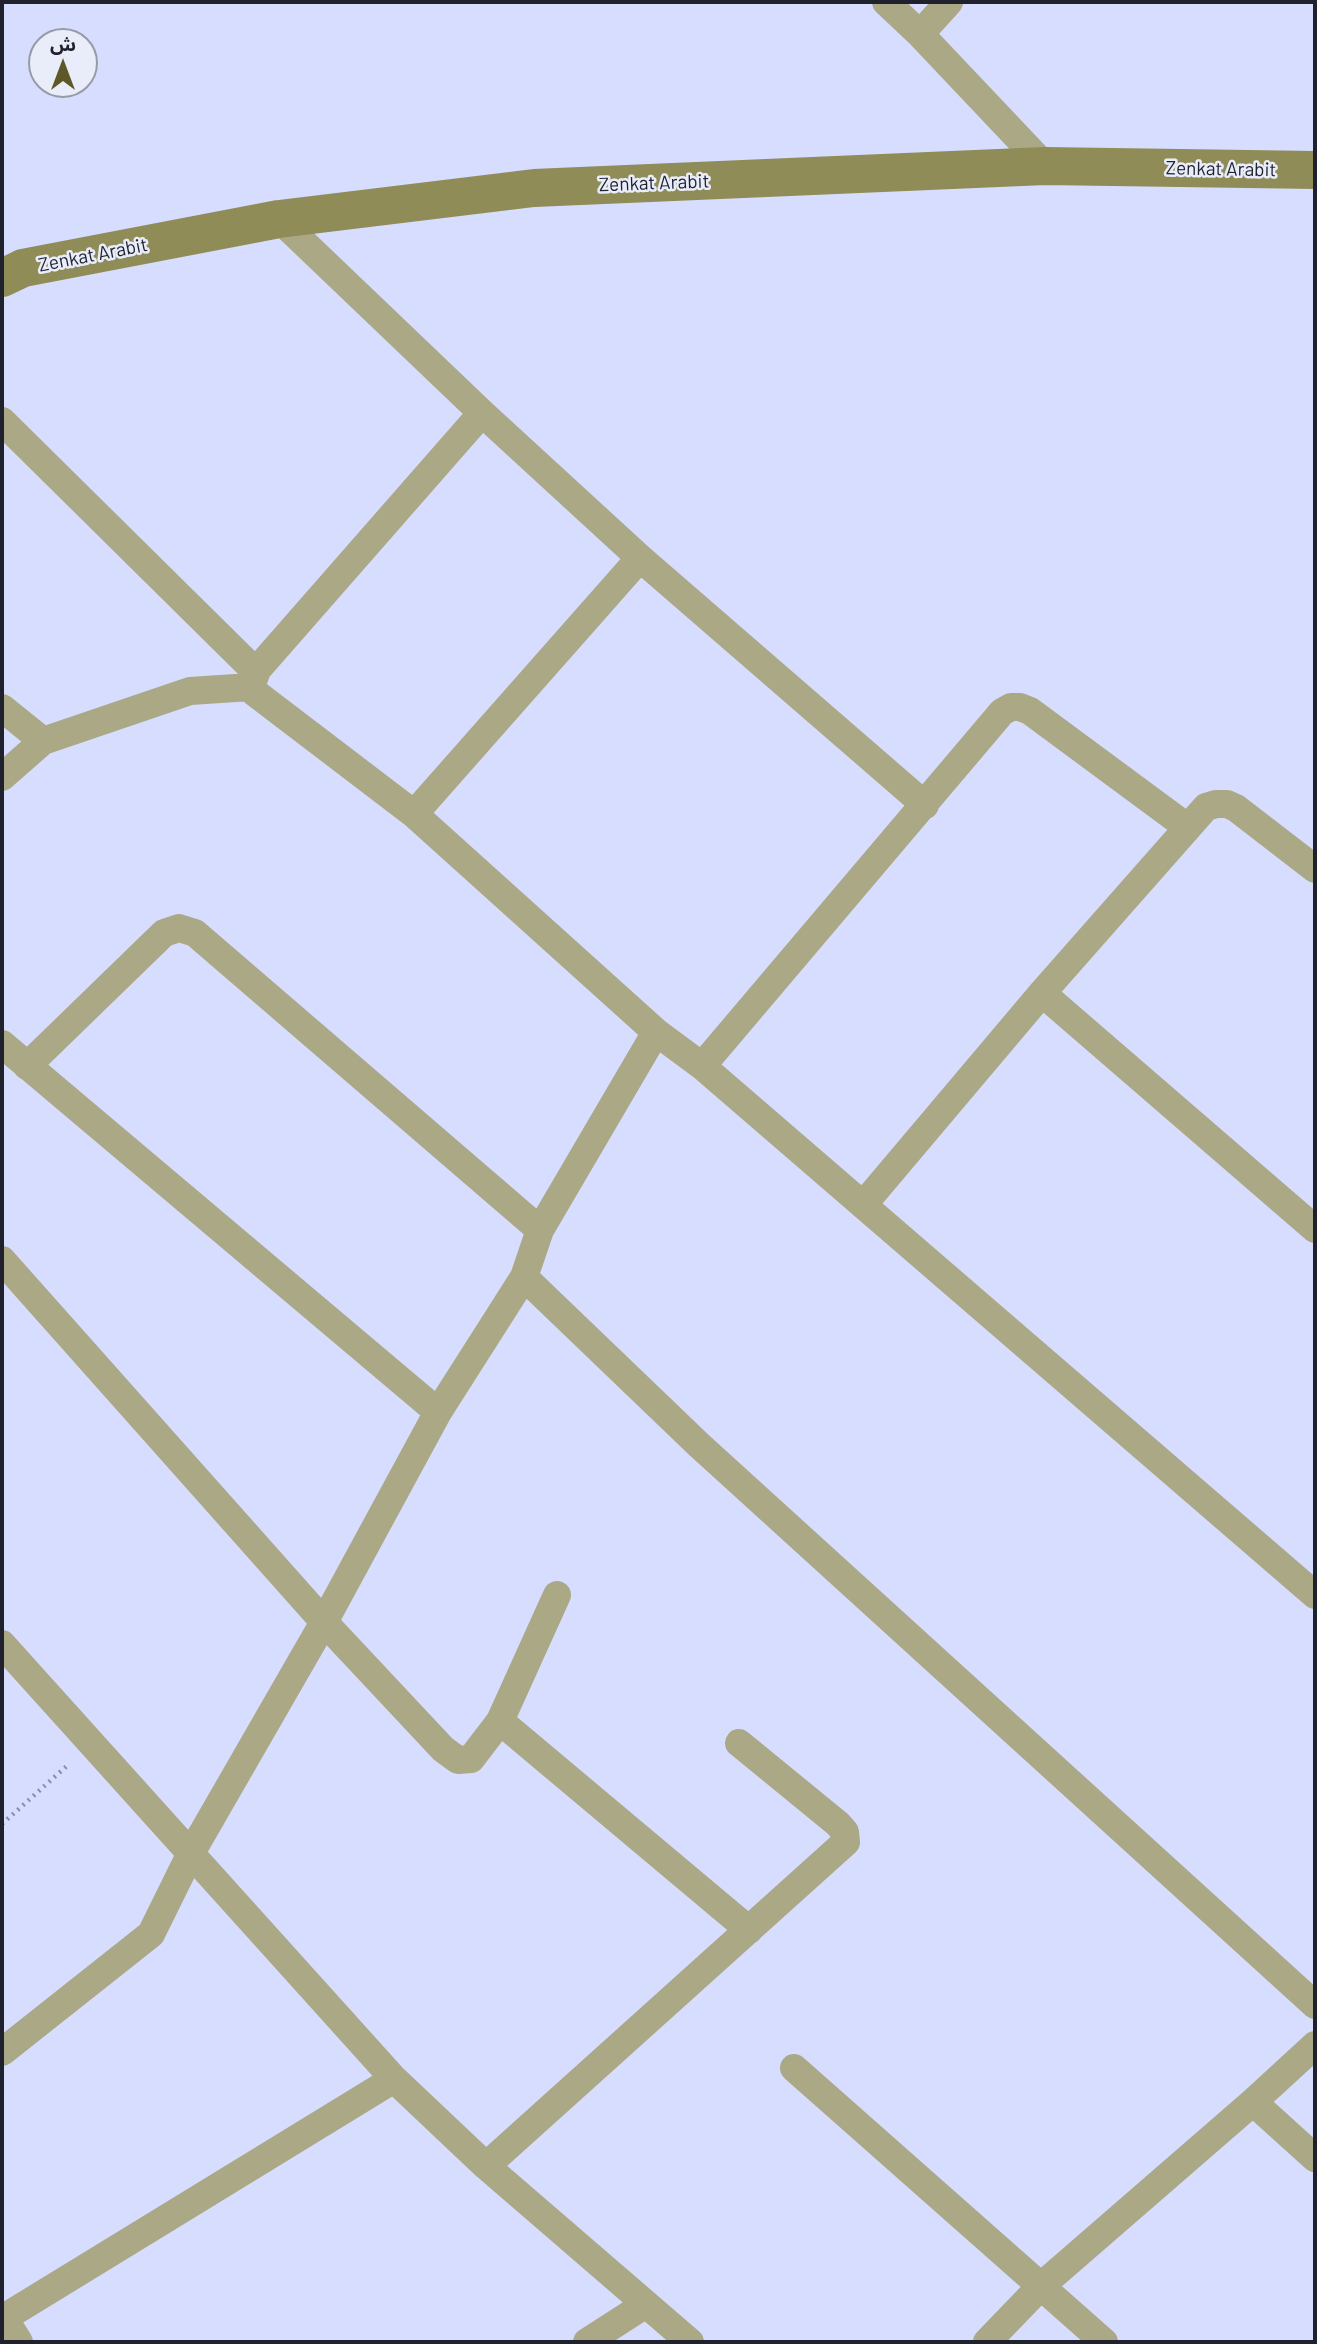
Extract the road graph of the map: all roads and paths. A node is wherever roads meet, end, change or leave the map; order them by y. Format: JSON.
{"nodes":[{"id":1,"x":886,"y":2,"type":"edge"},
{"id":2,"x":949,"y":2,"type":"edge"},
{"id":3,"x":920,"y":34,"type":"junction"},
{"id":4,"x":1045,"y":166,"type":"junction"},
{"id":5,"x":1315,"y":170,"type":"edge"},
{"id":6,"x":279,"y":219,"type":"junction"},
{"id":7,"x":9,"y":265,"type":"edge"},
{"id":8,"x":482,"y":413,"type":"junction"},
{"id":9,"x":2,"y":421,"type":"edge"},
{"id":10,"x":640,"y":558,"type":"junction"},
{"id":11,"x":253,"y":679,"type":"junction"},
{"id":12,"x":2,"y":708,"type":"edge"},
{"id":13,"x":43,"y":741,"type":"junction"},
{"id":14,"x":2,"y":777,"type":"edge"},
{"id":15,"x":925,"y":805,"type":"junction"},
{"id":16,"x":414,"y":814,"type":"junction"},
{"id":17,"x":1187,"y":827,"type":"junction"},
{"id":18,"x":1314,"y":867,"type":"edge"},
{"id":19,"x":1042,"y":993,"type":"junction"},
{"id":20,"x":656,"y":1032,"type":"junction"},
{"id":21,"x":2,"y":1044,"type":"edge"},
{"id":22,"x":27,"y":1066,"type":"junction"},
{"id":23,"x":702,"y":1066,"type":"junction"},
{"id":24,"x":863,"y":1205,"type":"junction"},
{"id":25,"x":1315,"y":1229,"type":"edge"},
{"id":26,"x":540,"y":1230,"type":"junction"},
{"id":27,"x":2,"y":1260,"type":"edge"},
{"id":28,"x":524,"y":1277,"type":"junction"},
{"id":29,"x":438,"y":1412,"type":"junction"},
{"id":30,"x":1315,"y":1594,"type":"edge"},
{"id":31,"x":557,"y":1595,"type":"dead end"},
{"id":32,"x":324,"y":1622,"type":"junction"},
{"id":33,"x":2,"y":1644,"type":"edge"},
{"id":34,"x":500,"y":1721,"type":"junction"},
{"id":35,"x":738,"y":1743,"type":"dead end"},
{"id":36,"x":90,"y":1744,"type":"junction"},
{"id":37,"x":2,"y":1824,"type":"edge"},
{"id":38,"x":191,"y":1853,"type":"junction"},
{"id":39,"x":749,"y":1930,"type":"junction"},
{"id":40,"x":1315,"y":2005,"type":"edge"},
{"id":41,"x":1315,"y":2045,"type":"edge"},
{"id":42,"x":2,"y":2052,"type":"edge"},
{"id":43,"x":794,"y":2068,"type":"dead end"},
{"id":44,"x":394,"y":2079,"type":"junction"},
{"id":45,"x":1253,"y":2102,"type":"junction"},
{"id":46,"x":1315,"y":2158,"type":"edge"},
{"id":47,"x":486,"y":2166,"type":"junction"},
{"id":48,"x":1041,"y":2286,"type":"junction"},
{"id":49,"x":646,"y":2304,"type":"junction"},
{"id":50,"x":2,"y":2317,"type":"edge"},
{"id":51,"x":19,"y":2342,"type":"edge"},
{"id":52,"x":587,"y":2342,"type":"edge"},
{"id":53,"x":690,"y":2342,"type":"edge"},
{"id":54,"x":987,"y":2342,"type":"edge"},
{"id":55,"x":1104,"y":2342,"type":"edge"}],
"edges":[{"from":1,"to":3,"type":"street"},
{"from":2,"to":3,"type":"street"},
{"from":3,"to":4,"type":"street"},
{"from":4,"to":5,"type":"street","name":"Zenkat Arabit"},
{"from":4,"to":6,"type":"street","name":"Zenkat Arabit"},
{"from":6,"to":7,"type":"street","name":"Zenkat Arabit"},
{"from":6,"to":8,"type":"street"},
{"from":8,"to":10,"type":"street"},
{"from":8,"to":11,"type":"street"},
{"from":9,"to":11,"type":"street"},
{"from":10,"to":15,"type":"street"},
{"from":10,"to":16,"type":"street"},
{"from":11,"to":13,"type":"street"},
{"from":11,"to":16,"type":"street"},
{"from":12,"to":13,"type":"street"},
{"from":13,"to":14,"type":"street"},
{"from":15,"to":17,"type":"street"},
{"from":15,"to":23,"type":"street"},
{"from":16,"to":20,"type":"street"},
{"from":17,"to":18,"type":"street"},
{"from":17,"to":19,"type":"street"},
{"from":19,"to":24,"type":"street"},
{"from":19,"to":25,"type":"street"},
{"from":20,"to":23,"type":"street"},
{"from":20,"to":26,"type":"street"},
{"from":21,"to":22,"type":"street"},
{"from":22,"to":26,"type":"street"},
{"from":22,"to":29,"type":"street"},
{"from":23,"to":24,"type":"street"},
{"from":24,"to":30,"type":"street"},
{"from":26,"to":28,"type":"street"},
{"from":27,"to":32,"type":"street"},
{"from":28,"to":29,"type":"street"},
{"from":28,"to":40,"type":"street"},
{"from":29,"to":32,"type":"street"},
{"from":31,"to":34,"type":"street"},
{"from":32,"to":34,"type":"street"},
{"from":32,"to":38,"type":"street"},
{"from":33,"to":36,"type":"street"},
{"from":34,"to":39,"type":"street"},
{"from":35,"to":39,"type":"street"},
{"from":36,"to":37,"type":"path"},
{"from":36,"to":38,"type":"street"},
{"from":38,"to":42,"type":"street"},
{"from":38,"to":44,"type":"street"},
{"from":39,"to":47,"type":"street"},
{"from":41,"to":45,"type":"street"},
{"from":43,"to":48,"type":"street"},
{"from":44,"to":47,"type":"street"},
{"from":44,"to":50,"type":"street"},
{"from":45,"to":46,"type":"street"},
{"from":45,"to":48,"type":"street"},
{"from":47,"to":49,"type":"street"},
{"from":48,"to":54,"type":"street"},
{"from":48,"to":55,"type":"street"},
{"from":49,"to":52,"type":"street"},
{"from":49,"to":53,"type":"street"},
{"from":50,"to":51,"type":"street"}]}
